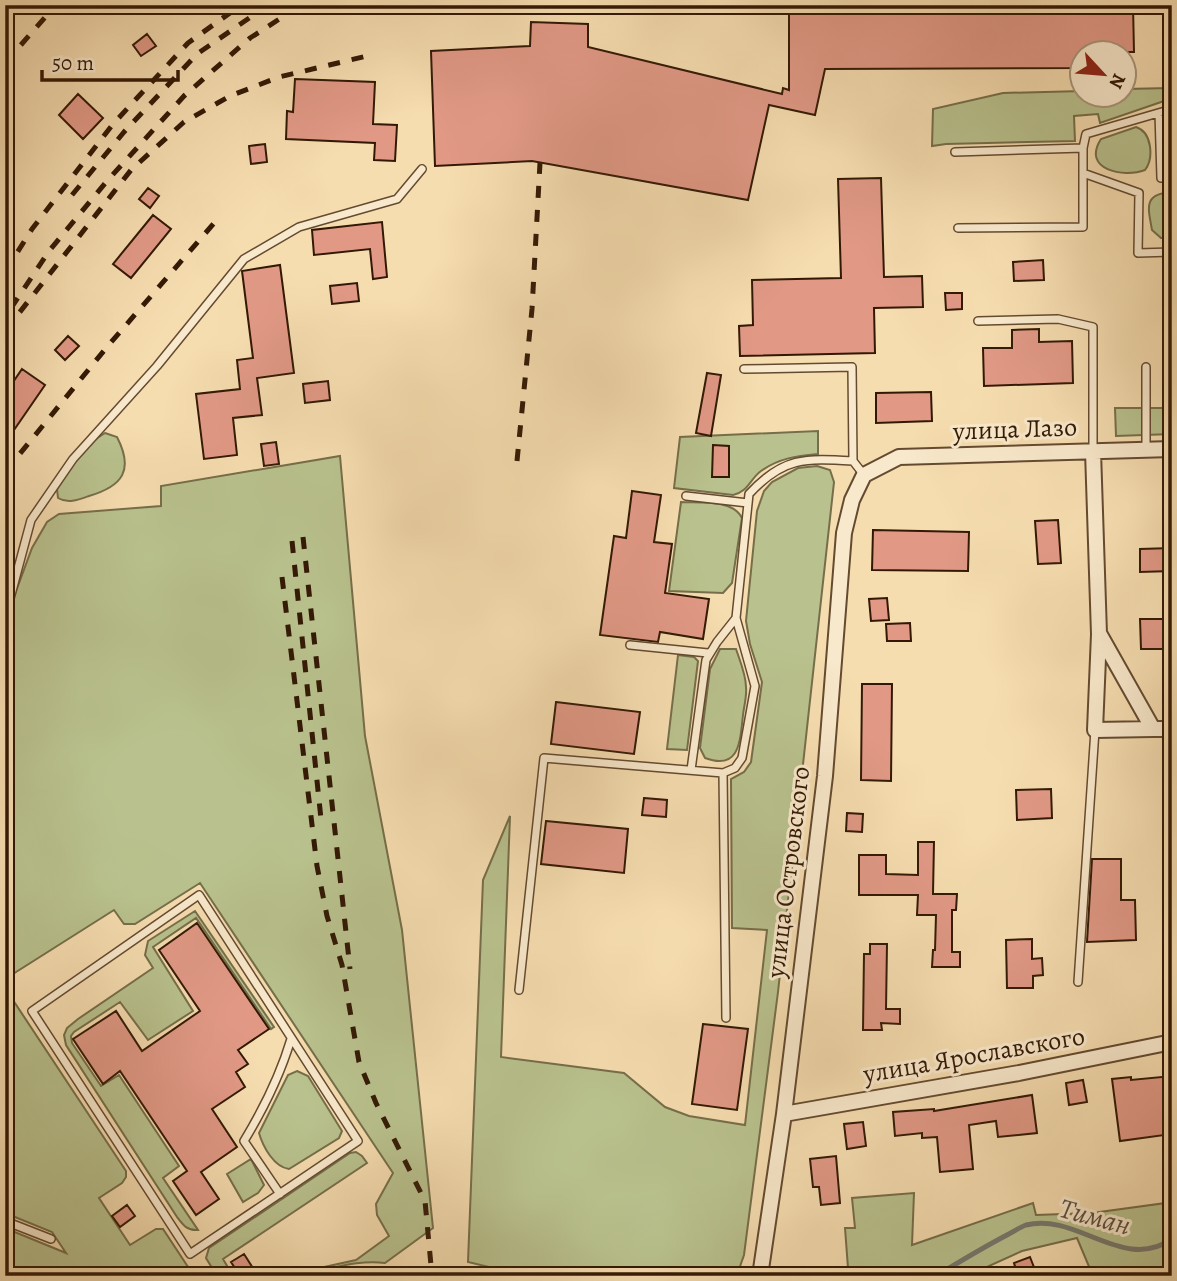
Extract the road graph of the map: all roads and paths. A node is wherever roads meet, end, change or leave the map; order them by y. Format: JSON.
{"nodes":[{"id":1,"x":1172,"y":109,"type":"edge"},
{"id":2,"x":1159,"y":113,"type":"junction"},
{"id":3,"x":1083,"y":148,"type":"junction"},
{"id":4,"x":955,"y":152,"type":"dead end"},
{"id":5,"x":422,"y":169,"type":"dead end"},
{"id":6,"x":1083,"y":173,"type":"junction"},
{"id":7,"x":1172,"y":177,"type":"edge"},
{"id":8,"x":958,"y":228,"type":"dead end"},
{"id":9,"x":1172,"y":252,"type":"edge"},
{"id":10,"x":978,"y":321,"type":"dead end"},
{"id":11,"x":1146,"y":367,"type":"dead end"},
{"id":12,"x":744,"y":369,"type":"dead end"},
{"id":13,"x":1172,"y":449,"type":"edge"},
{"id":14,"x":1146,"y":450,"type":"junction"},
{"id":15,"x":1093,"y":451,"type":"junction"},
{"id":16,"x":853,"y":461,"type":"junction"},
{"id":17,"x":864,"y":475,"type":"junction"},
{"id":18,"x":686,"y":496,"type":"dead end"},
{"id":19,"x":748,"y":503,"type":"junction"},
{"id":20,"x":5,"y":617,"type":"edge"},
{"id":21,"x":736,"y":618,"type":"junction"},
{"id":22,"x":1099,"y":634,"type":"junction"},
{"id":23,"x":630,"y":645,"type":"dead end"},
{"id":24,"x":708,"y":653,"type":"junction"},
{"id":25,"x":1153,"y":729,"type":"junction"},
{"id":26,"x":1172,"y":729,"type":"edge"},
{"id":27,"x":1095,"y":730,"type":"junction"},
{"id":28,"x":691,"y":770,"type":"junction"},
{"id":29,"x":723,"y":773,"type":"junction"},
{"id":30,"x":1078,"y":982,"type":"dead end"},
{"id":31,"x":519,"y":990,"type":"dead end"},
{"id":32,"x":726,"y":1018,"type":"dead end"},
{"id":33,"x":291,"y":1039,"type":"junction"},
{"id":34,"x":1172,"y":1042,"type":"edge"},
{"id":35,"x":784,"y":1114,"type":"junction"},
{"id":36,"x":280,"y":1194,"type":"junction"},
{"id":37,"x":5,"y":1221,"type":"edge"},
{"id":38,"x":51,"y":1239,"type":"dead end"},
{"id":39,"x":760,"y":1276,"type":"edge"}],
"edges":[{"from":1,"to":2,"type":"lane"},
{"from":2,"to":3,"type":"lane"},
{"from":2,"to":7,"type":"lane"},
{"from":3,"to":4,"type":"lane"},
{"from":3,"to":6,"type":"lane"},
{"from":5,"to":20,"type":"lane"},
{"from":6,"to":8,"type":"lane"},
{"from":6,"to":9,"type":"lane"},
{"from":10,"to":15,"type":"lane"},
{"from":11,"to":14,"type":"lane"},
{"from":12,"to":16,"type":"lane"},
{"from":13,"to":14,"type":"street","name":"улица Лазо"},
{"from":14,"to":15,"type":"street","name":"улица Лазо"},
{"from":15,"to":17,"type":"street","name":"улица Лазо"},
{"from":15,"to":22,"type":"street"},
{"from":16,"to":17,"type":"lane"},
{"from":16,"to":19,"type":"lane"},
{"from":17,"to":35,"type":"street","name":"улица Островского"},
{"from":18,"to":19,"type":"lane"},
{"from":19,"to":21,"type":"lane"},
{"from":21,"to":24,"type":"lane"},
{"from":21,"to":29,"type":"lane"},
{"from":22,"to":25,"type":"street"},
{"from":22,"to":27,"type":"street"},
{"from":23,"to":24,"type":"lane"},
{"from":24,"to":28,"type":"lane"},
{"from":25,"to":26,"type":"street"},
{"from":25,"to":27,"type":"street"},
{"from":27,"to":30,"type":"lane"},
{"from":28,"to":29,"type":"lane"},
{"from":28,"to":31,"type":"lane"},
{"from":29,"to":32,"type":"lane"},
{"from":33,"to":36,"type":"lane"},
{"from":33,"to":36,"type":"lane"},
{"from":33,"to":36,"type":"lane"},
{"from":34,"to":35,"type":"street","name":"улица Ярославского"},
{"from":35,"to":39,"type":"street","name":"улица Островского"},
{"from":37,"to":38,"type":"lane"}]}
